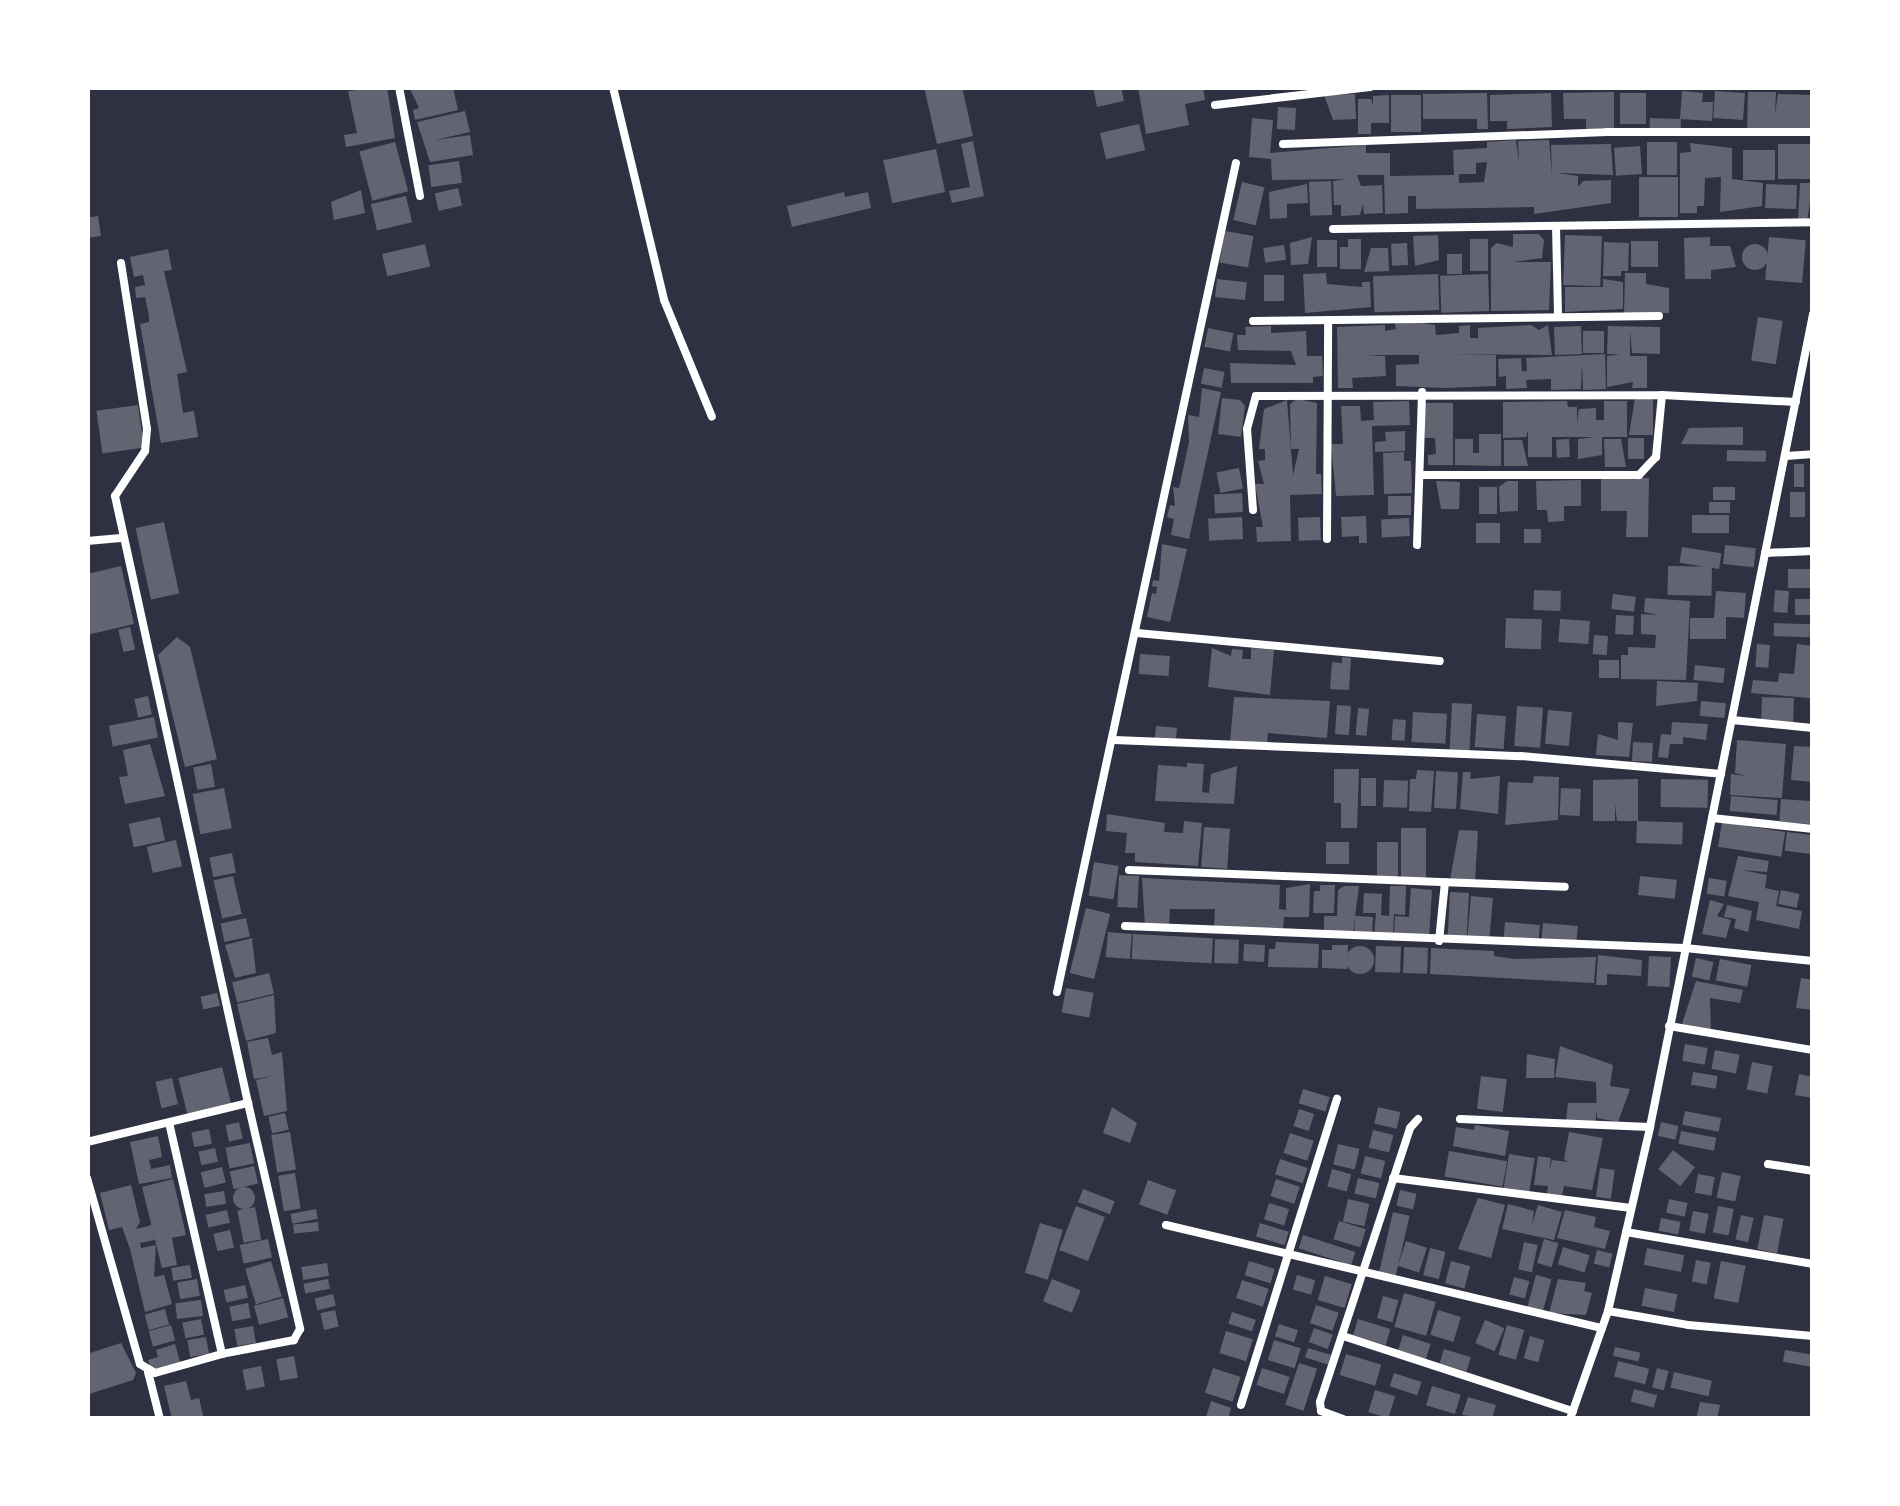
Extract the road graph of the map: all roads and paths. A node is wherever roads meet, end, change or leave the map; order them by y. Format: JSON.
{"nodes":[{"id":1,"x":399,"y":87,"type":"edge"},
{"id":2,"x":613,"y":87,"type":"edge"},
{"id":3,"x":1370,"y":87,"type":"edge"},
{"id":4,"x":1215,"y":105,"type":"dead end"},
{"id":5,"x":1813,"y":132,"type":"edge"},
{"id":6,"x":1283,"y":144,"type":"dead end"},
{"id":7,"x":1236,"y":163,"type":"dead end"},
{"id":8,"x":420,"y":196,"type":"dead end"},
{"id":9,"x":1813,"y":222,"type":"edge"},
{"id":10,"x":1556,"y":226,"type":"junction"},
{"id":11,"x":1333,"y":229,"type":"dead end"},
{"id":12,"x":121,"y":263,"type":"dead end"},
{"id":13,"x":1813,"y":314,"type":"edge"},
{"id":14,"x":1659,"y":316,"type":"dead end"},
{"id":15,"x":1558,"y":317,"type":"junction"},
{"id":16,"x":1328,"y":320,"type":"junction"},
{"id":17,"x":1253,"y":321,"type":"dead end"},
{"id":18,"x":1808,"y":363,"type":"edge"},
{"id":19,"x":1422,"y":392,"type":"junction"},
{"id":20,"x":1325,"y":395,"type":"junction"},
{"id":21,"x":1662,"y":395,"type":"junction"},
{"id":22,"x":1796,"y":402,"type":"junction"},
{"id":23,"x":712,"y":416,"type":"dead end"},
{"id":24,"x":1813,"y":454,"type":"edge"},
{"id":25,"x":1786,"y":456,"type":"junction"},
{"id":26,"x":1420,"y":475,"type":"junction"},
{"id":27,"x":1253,"y":510,"type":"dead end"},
{"id":28,"x":122,"y":538,"type":"junction"},
{"id":29,"x":1327,"y":539,"type":"dead end"},
{"id":30,"x":87,"y":541,"type":"edge"},
{"id":31,"x":1417,"y":545,"type":"dead end"},
{"id":32,"x":1813,"y":551,"type":"edge"},
{"id":33,"x":1765,"y":553,"type":"junction"},
{"id":34,"x":1136,"y":633,"type":"junction"},
{"id":35,"x":1440,"y":661,"type":"dead end"},
{"id":36,"x":1732,"y":720,"type":"junction"},
{"id":37,"x":1813,"y":728,"type":"edge"},
{"id":38,"x":1114,"y":740,"type":"junction"},
{"id":39,"x":1721,"y":774,"type":"junction"},
{"id":40,"x":1712,"y":818,"type":"junction"},
{"id":41,"x":1813,"y":829,"type":"edge"},
{"id":42,"x":1129,"y":870,"type":"dead end"},
{"id":43,"x":1445,"y":883,"type":"junction"},
{"id":44,"x":1565,"y":887,"type":"dead end"},
{"id":45,"x":1125,"y":926,"type":"dead end"},
{"id":46,"x":1439,"y":941,"type":"junction"},
{"id":47,"x":1685,"y":947,"type":"junction"},
{"id":48,"x":1813,"y":962,"type":"edge"},
{"id":49,"x":1058,"y":992,"type":"dead end"},
{"id":50,"x":1669,"y":1026,"type":"junction"},
{"id":51,"x":1813,"y":1050,"type":"edge"},
{"id":52,"x":1336,"y":1099,"type":"dead end"},
{"id":53,"x":248,"y":1103,"type":"junction"},
{"id":54,"x":1418,"y":1119,"type":"dead end"},
{"id":55,"x":1460,"y":1119,"type":"dead end"},
{"id":56,"x":169,"y":1123,"type":"junction"},
{"id":57,"x":1650,"y":1127,"type":"junction"},
{"id":58,"x":87,"y":1142,"type":"edge"},
{"id":59,"x":1768,"y":1164,"type":"dead end"},
{"id":60,"x":1813,"y":1171,"type":"edge"},
{"id":61,"x":87,"y":1178,"type":"edge"},
{"id":62,"x":1393,"y":1178,"type":"junction"},
{"id":63,"x":1631,"y":1208,"type":"junction"},
{"id":64,"x":1166,"y":1225,"type":"dead end"},
{"id":65,"x":1626,"y":1232,"type":"junction"},
{"id":66,"x":1285,"y":1255,"type":"junction"},
{"id":67,"x":1813,"y":1264,"type":"edge"},
{"id":68,"x":1359,"y":1275,"type":"junction"},
{"id":69,"x":1608,"y":1310,"type":"junction"},
{"id":70,"x":1602,"y":1328,"type":"junction"},
{"id":71,"x":1343,"y":1336,"type":"junction"},
{"id":72,"x":1813,"y":1336,"type":"edge"},
{"id":73,"x":222,"y":1354,"type":"junction"},
{"id":74,"x":147,"y":1370,"type":"junction"},
{"id":75,"x":1240,"y":1405,"type":"dead end"},
{"id":76,"x":1572,"y":1415,"type":"edge"},
{"id":77,"x":160,"y":1419,"type":"edge"},
{"id":78,"x":1342,"y":1419,"type":"edge"}],
"edges":[{"from":1,"to":8,"type":"street"},
{"from":2,"to":23,"type":"street"},
{"from":3,"to":4,"type":"street"},
{"from":5,"to":6,"type":"street"},
{"from":7,"to":34,"type":"street"},
{"from":9,"to":10,"type":"street"},
{"from":10,"to":11,"type":"street"},
{"from":10,"to":15,"type":"street"},
{"from":12,"to":28,"type":"street"},
{"from":13,"to":18,"type":"street"},
{"from":14,"to":15,"type":"street"},
{"from":15,"to":16,"type":"street"},
{"from":16,"to":17,"type":"street"},
{"from":16,"to":20,"type":"street"},
{"from":18,"to":22,"type":"street"},
{"from":19,"to":20,"type":"street"},
{"from":19,"to":21,"type":"street"},
{"from":19,"to":26,"type":"street"},
{"from":20,"to":27,"type":"street"},
{"from":20,"to":29,"type":"street"},
{"from":21,"to":22,"type":"street"},
{"from":21,"to":26,"type":"street"},
{"from":22,"to":25,"type":"street"},
{"from":24,"to":25,"type":"street"},
{"from":25,"to":33,"type":"street"},
{"from":26,"to":31,"type":"street"},
{"from":28,"to":30,"type":"street"},
{"from":28,"to":53,"type":"street"},
{"from":32,"to":33,"type":"street"},
{"from":33,"to":36,"type":"street"},
{"from":34,"to":35,"type":"street"},
{"from":34,"to":38,"type":"street"},
{"from":36,"to":37,"type":"street"},
{"from":36,"to":39,"type":"street"},
{"from":38,"to":39,"type":"street"},
{"from":38,"to":49,"type":"street"},
{"from":39,"to":40,"type":"street"},
{"from":40,"to":41,"type":"street"},
{"from":40,"to":47,"type":"street"},
{"from":42,"to":43,"type":"street"},
{"from":43,"to":44,"type":"street"},
{"from":43,"to":46,"type":"street"},
{"from":45,"to":46,"type":"street"},
{"from":46,"to":47,"type":"street"},
{"from":47,"to":48,"type":"street"},
{"from":47,"to":50,"type":"street"},
{"from":50,"to":51,"type":"street"},
{"from":50,"to":57,"type":"street"},
{"from":52,"to":66,"type":"street"},
{"from":53,"to":56,"type":"street"},
{"from":53,"to":73,"type":"street"},
{"from":54,"to":62,"type":"street"},
{"from":55,"to":57,"type":"street"},
{"from":56,"to":58,"type":"street"},
{"from":56,"to":73,"type":"street"},
{"from":57,"to":63,"type":"street"},
{"from":59,"to":60,"type":"street"},
{"from":61,"to":74,"type":"street"},
{"from":62,"to":63,"type":"street"},
{"from":62,"to":68,"type":"street"},
{"from":63,"to":65,"type":"street"},
{"from":64,"to":66,"type":"street"},
{"from":65,"to":67,"type":"street"},
{"from":65,"to":69,"type":"street"},
{"from":66,"to":68,"type":"street"},
{"from":66,"to":75,"type":"street"},
{"from":68,"to":70,"type":"street"},
{"from":68,"to":71,"type":"street"},
{"from":69,"to":70,"type":"street"},
{"from":69,"to":72,"type":"street"},
{"from":70,"to":76,"type":"street"},
{"from":71,"to":76,"type":"street"},
{"from":71,"to":78,"type":"street"},
{"from":73,"to":74,"type":"street"},
{"from":74,"to":77,"type":"street"}]}
